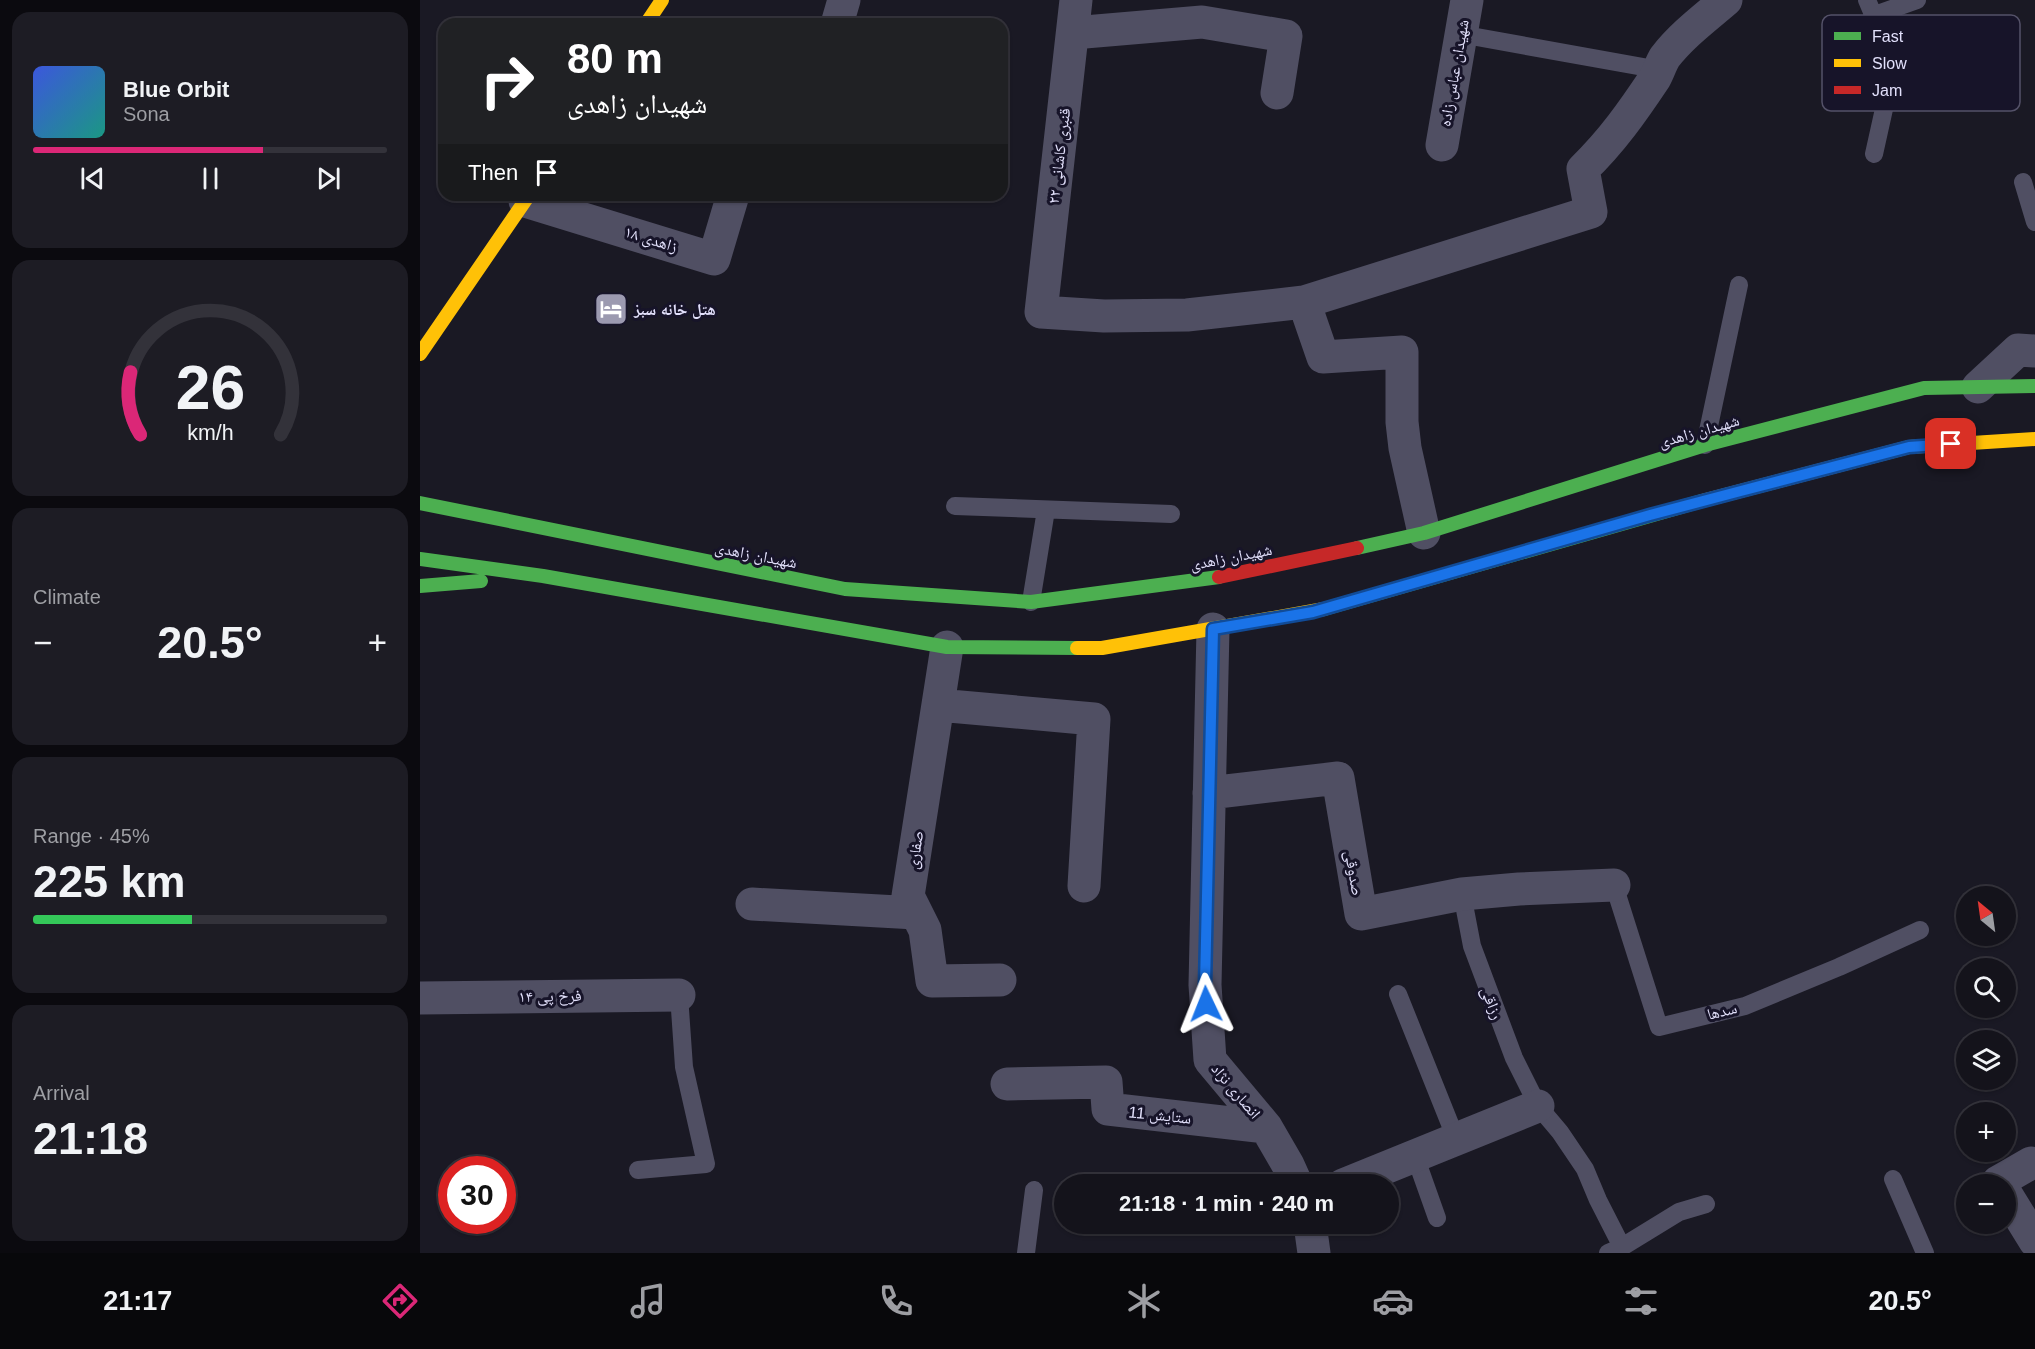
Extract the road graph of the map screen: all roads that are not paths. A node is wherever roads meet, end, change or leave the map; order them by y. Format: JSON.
{"nodes":[{"id":1,"x":662,"y":0,"type":"edge"},
{"id":2,"x":844,"y":0,"type":"edge"},
{"id":3,"x":1076,"y":0,"type":"edge"},
{"id":4,"x":1467,"y":0,"type":"edge"},
{"id":5,"x":1726,"y":0,"type":"edge"},
{"id":6,"x":1917,"y":0,"type":"edge"},
{"id":7,"x":1870,"y":8,"type":"edge"},
{"id":8,"x":1204,"y":11,"type":"edge"},
{"id":9,"x":650,"y":18,"type":"edge"},
{"id":10,"x":839,"y":18,"type":"edge"},
{"id":11,"x":1073,"y":33,"type":"junction"},
{"id":12,"x":1460,"y":34,"type":"junction"},
{"id":13,"x":1660,"y":70,"type":"junction"},
{"id":14,"x":1277,"y":93,"type":"dead end"},
{"id":15,"x":1884,"y":111,"type":"edge"},
{"id":16,"x":1442,"y":145,"type":"dead end"},
{"id":17,"x":1874,"y":154,"type":"dead end"},
{"id":18,"x":2023,"y":182,"type":"dead end"},
{"id":19,"x":525,"y":201,"type":"edge"},
{"id":20,"x":536,"y":201,"type":"edge"},
{"id":21,"x":731,"y":201,"type":"edge"},
{"id":22,"x":2035,"y":222,"type":"edge"},
{"id":23,"x":1739,"y":285,"type":"dead end"},
{"id":24,"x":1304,"y":302,"type":"junction"},
{"id":25,"x":2035,"y":351,"type":"edge"},
{"id":26,"x":420,"y":354,"type":"edge"},
{"id":27,"x":2035,"y":386,"type":"edge"},
{"id":28,"x":1978,"y":387,"type":"junction"},
{"id":29,"x":2035,"y":439,"type":"edge"},
{"id":30,"x":1705,"y":445,"type":"junction"},
{"id":31,"x":424,"y":497,"type":"edge"},
{"id":32,"x":955,"y":506,"type":"dead end"},
{"id":33,"x":1046,"y":510,"type":"junction"},
{"id":34,"x":1171,"y":514,"type":"dead end"},
{"id":35,"x":561,"y":533,"type":"junction"},
{"id":36,"x":1424,"y":533,"type":"junction"},
{"id":37,"x":546,"y":539,"type":"dead end"},
{"id":38,"x":420,"y":559,"type":"edge"},
{"id":39,"x":541,"y":559,"type":"dead end"},
{"id":40,"x":543,"y":576,"type":"junction"},
{"id":41,"x":420,"y":586,"type":"edge"},
{"id":42,"x":1031,"y":602,"type":"junction"},
{"id":43,"x":1213,"y":629,"type":"junction"},
{"id":44,"x":947,"y":647,"type":"junction"},
{"id":45,"x":938,"y":705,"type":"junction"},
{"id":46,"x":1209,"y":793,"type":"junction"},
{"id":47,"x":1614,"y":885,"type":"joint"},
{"id":48,"x":1084,"y":886,"type":"dead end"},
{"id":49,"x":1462,"y":894,"type":"junction"},
{"id":50,"x":752,"y":904,"type":"dead end"},
{"id":51,"x":916,"y":913,"type":"junction"},
{"id":52,"x":1920,"y":930,"type":"dead end"},
{"id":53,"x":1000,"y":980,"type":"dead end"},
{"id":54,"x":1398,"y":994,"type":"dead end"},
{"id":55,"x":679,"y":995,"type":"joint"},
{"id":56,"x":420,"y":998,"type":"edge"},
{"id":57,"x":1007,"y":1084,"type":"dead end"},
{"id":58,"x":1538,"y":1106,"type":"junction"},
{"id":59,"x":1266,"y":1127,"type":"junction"},
{"id":60,"x":1456,"y":1139,"type":"junction"},
{"id":61,"x":1415,"y":1156,"type":"junction"},
{"id":62,"x":2031,"y":1163,"type":"dead end"},
{"id":63,"x":638,"y":1170,"type":"dead end"},
{"id":64,"x":1292,"y":1174,"type":"edge"},
{"id":65,"x":1370,"y":1174,"type":"edge"},
{"id":66,"x":2012,"y":1174,"type":"edge"},
{"id":67,"x":1893,"y":1179,"type":"dead end"},
{"id":68,"x":1034,"y":1190,"type":"dead end"},
{"id":69,"x":1706,"y":1204,"type":"dead end"},
{"id":70,"x":2016,"y":1210,"type":"edge"},
{"id":71,"x":1437,"y":1218,"type":"dead end"},
{"id":72,"x":1311,"y":1234,"type":"edge"},
{"id":73,"x":2035,"y":1241,"type":"edge"},
{"id":74,"x":1615,"y":1250,"type":"edge"},
{"id":75,"x":2035,"y":1250,"type":"edge"},
{"id":76,"x":1026,"y":1253,"type":"edge"},
{"id":77,"x":1314,"y":1253,"type":"edge"},
{"id":78,"x":1925,"y":1253,"type":"edge"},
{"id":79,"x":2028,"y":1253,"type":"edge"}],
"edges":[{"from":1,"to":9,"type":"main road"},
{"from":2,"to":10,"type":"street"},
{"from":3,"to":11,"type":"street","name":"قنبری کاشانی ۲۲"},
{"from":4,"to":12,"type":"street","name":"شهیدان عباس زاده"},
{"from":5,"to":13,"type":"street"},
{"from":6,"to":7,"type":"lane"},
{"from":8,"to":11,"type":"street"},
{"from":8,"to":14,"type":"street"},
{"from":11,"to":24,"type":"street","name":"قنبری کاشانی ۲۲"},
{"from":12,"to":13,"type":"lane"},
{"from":12,"to":16,"type":"street","name":"شهیدان عباس زاده"},
{"from":13,"to":24,"type":"street"},
{"from":15,"to":17,"type":"lane"},
{"from":18,"to":22,"type":"lane"},
{"from":19,"to":26,"type":"main road"},
{"from":20,"to":21,"type":"street","name":"زاهدی ۱۸"},
{"from":23,"to":30,"type":"lane"},
{"from":24,"to":36,"type":"street"},
{"from":25,"to":28,"type":"street"},
{"from":27,"to":28,"type":"main road","name":"شهیدان زاهدی"},
{"from":28,"to":30,"type":"main road","name":"شهیدان زاهدی"},
{"from":29,"to":43,"type":"main road"},
{"from":30,"to":36,"type":"main road","name":"شهیدان زاهدی"},
{"from":31,"to":35,"type":"main road","name":"شهیدان زاهدی"},
{"from":32,"to":33,"type":"lane"},
{"from":33,"to":34,"type":"lane"},
{"from":33,"to":42,"type":"lane"},
{"from":35,"to":37,"type":"main road"},
{"from":35,"to":42,"type":"main road","name":"شهیدان زاهدی"},
{"from":36,"to":42,"type":"main road","name":"شهیدان زاهدی"},
{"from":38,"to":40,"type":"main road"},
{"from":39,"to":40,"type":"main road"},
{"from":40,"to":41,"type":"main road"},
{"from":40,"to":44,"type":"main road"},
{"from":43,"to":44,"type":"main road"},
{"from":43,"to":46,"type":"street","name":"انصاری نژاد"},
{"from":44,"to":45,"type":"street","name":"صفاری"},
{"from":45,"to":48,"type":"street"},
{"from":45,"to":51,"type":"street","name":"صفاری"},
{"from":46,"to":49,"type":"street","name":"صدوقی"},
{"from":46,"to":59,"type":"street","name":"انصاری نژاد"},
{"from":47,"to":49,"type":"street","name":"صدوقی"},
{"from":47,"to":52,"type":"lane","name":"سدها"},
{"from":49,"to":58,"type":"lane","name":"رزاقی"},
{"from":50,"to":51,"type":"street"},
{"from":51,"to":53,"type":"street","name":"صفاری"},
{"from":54,"to":60,"type":"lane"},
{"from":55,"to":56,"type":"street","name":"فرخ پی ۱۴"},
{"from":55,"to":63,"type":"lane"},
{"from":57,"to":59,"type":"street","name":"ستایش 11"},
{"from":58,"to":60,"type":"street"},
{"from":58,"to":74,"type":"lane","name":"رزاقی"},
{"from":59,"to":64,"type":"street","name":"انصاری نژاد"},
{"from":60,"to":61,"type":"street"},
{"from":61,"to":65,"type":"street"},
{"from":61,"to":71,"type":"lane"},
{"from":62,"to":66,"type":"street"},
{"from":67,"to":78,"type":"lane"},
{"from":68,"to":76,"type":"lane"},
{"from":69,"to":74,"type":"lane"},
{"from":70,"to":73,"type":"street"},
{"from":72,"to":77,"type":"street"},
{"from":75,"to":79,"type":"street"}]}
